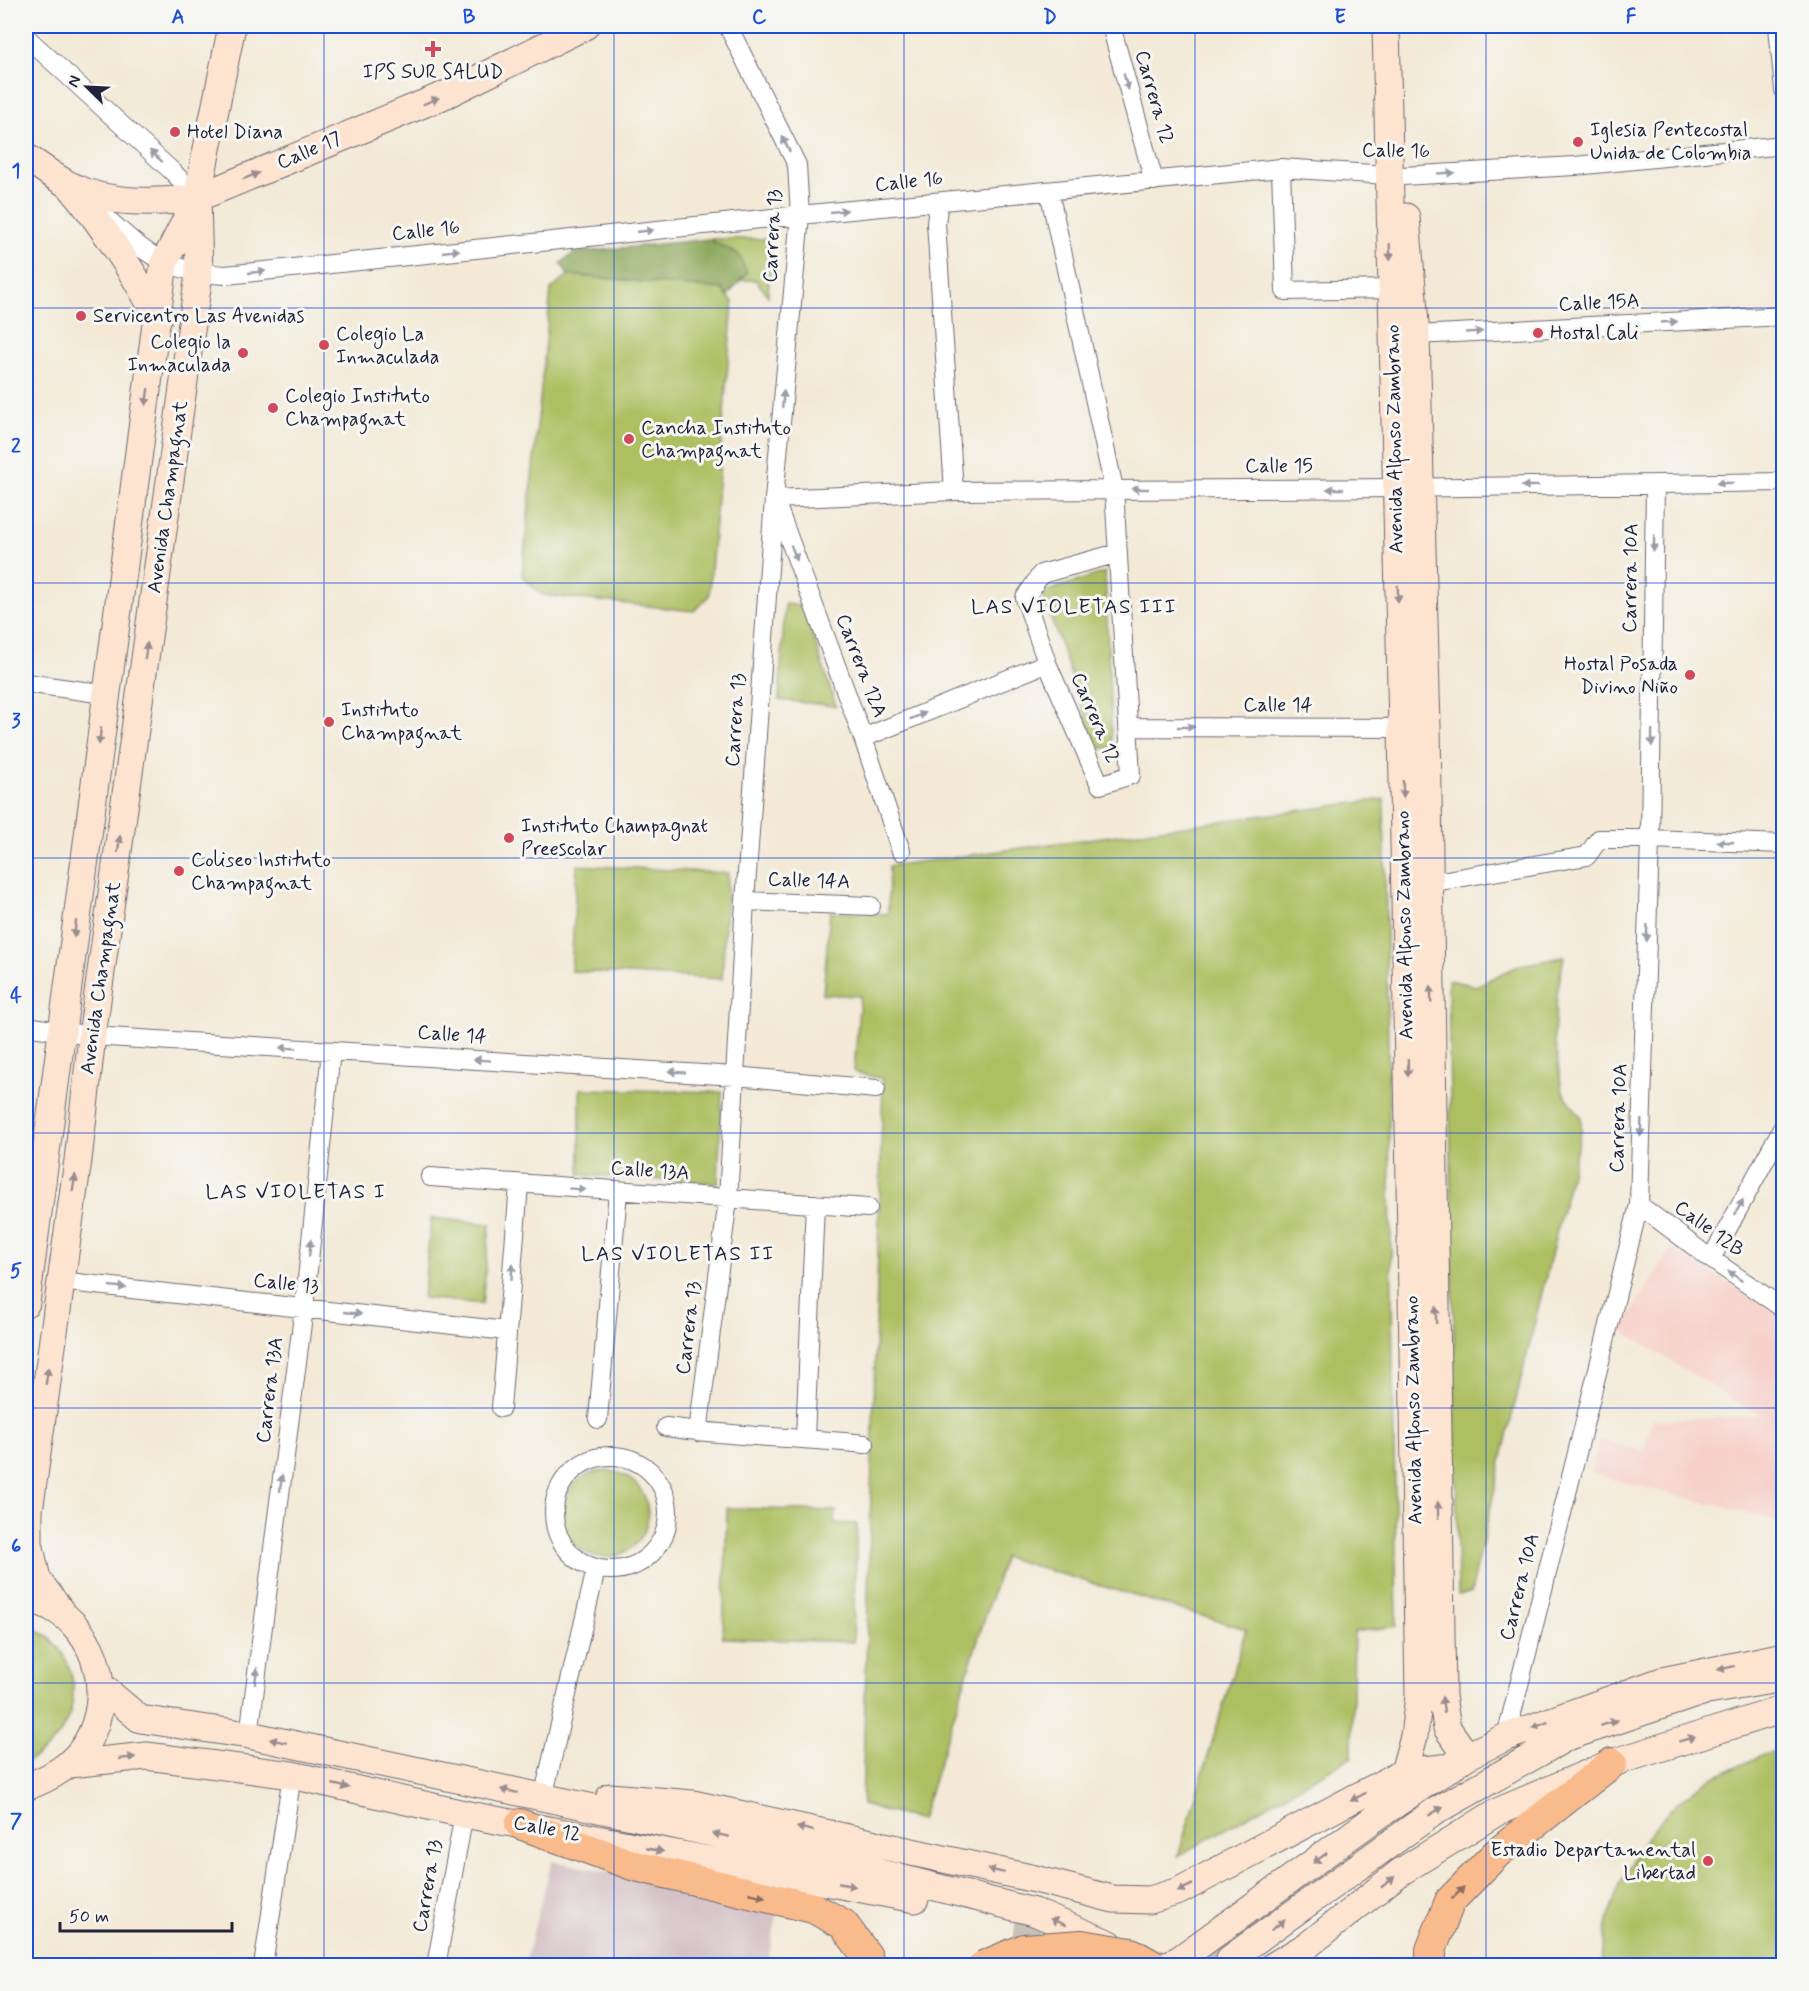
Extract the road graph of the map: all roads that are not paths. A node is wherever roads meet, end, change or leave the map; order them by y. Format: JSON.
{"nodes":[{"id":1,"x":232,"y":26,"type":"edge"},
{"id":2,"x":585,"y":26,"type":"edge"},
{"id":3,"x":728,"y":26,"type":"edge"},
{"id":4,"x":1111,"y":26,"type":"edge"},
{"id":5,"x":1386,"y":26,"type":"edge"},
{"id":6,"x":1404,"y":26,"type":"edge"},
{"id":7,"x":1778,"y":26,"type":"edge"},
{"id":8,"x":26,"y":37,"type":"edge"},
{"id":9,"x":1784,"y":90,"type":"edge"},
{"id":10,"x":1784,"y":144,"type":"edge"},
{"id":11,"x":26,"y":157,"type":"edge"},
{"id":12,"x":1281,"y":168,"type":"junction"},
{"id":13,"x":1395,"y":176,"type":"junction"},
{"id":14,"x":1154,"y":181,"type":"junction"},
{"id":15,"x":70,"y":186,"type":"junction"},
{"id":16,"x":1049,"y":191,"type":"junction"},
{"id":17,"x":197,"y":198,"type":"junction"},
{"id":18,"x":939,"y":202,"type":"junction"},
{"id":19,"x":800,"y":215,"type":"junction"},
{"id":20,"x":164,"y":263,"type":"junction"},
{"id":21,"x":199,"y":274,"type":"junction"},
{"id":22,"x":1391,"y":288,"type":"junction"},
{"id":23,"x":1784,"y":316,"type":"edge"},
{"id":24,"x":158,"y":318,"type":"junction"},
{"id":25,"x":1416,"y":335,"type":"junction"},
{"id":26,"x":1784,"y":482,"type":"edge"},
{"id":27,"x":1655,"y":484,"type":"junction"},
{"id":28,"x":1408,"y":488,"type":"junction"},
{"id":29,"x":1114,"y":489,"type":"junction"},
{"id":30,"x":954,"y":491,"type":"junction"},
{"id":31,"x":774,"y":499,"type":"junction"},
{"id":32,"x":1118,"y":554,"type":"junction"},
{"id":33,"x":1047,"y":663,"type":"junction"},
{"id":34,"x":26,"y":683,"type":"edge"},
{"id":35,"x":105,"y":694,"type":"junction"},
{"id":36,"x":1128,"y":727,"type":"junction"},
{"id":37,"x":1415,"y":728,"type":"junction"},
{"id":38,"x":864,"y":738,"type":"junction"},
{"id":39,"x":1650,"y":839,"type":"junction"},
{"id":40,"x":1784,"y":844,"type":"edge"},
{"id":41,"x":901,"y":851,"type":"dead end"},
{"id":42,"x":1430,"y":883,"type":"junction"},
{"id":43,"x":745,"y":901,"type":"junction"},
{"id":44,"x":871,"y":906,"type":"dead end"},
{"id":45,"x":26,"y":1026,"type":"edge"},
{"id":46,"x":62,"y":1031,"type":"junction"},
{"id":47,"x":92,"y":1036,"type":"junction"},
{"id":48,"x":331,"y":1051,"type":"junction"},
{"id":49,"x":735,"y":1076,"type":"junction"},
{"id":50,"x":876,"y":1089,"type":"dead end"},
{"id":51,"x":1784,"y":1125,"type":"edge"},
{"id":52,"x":430,"y":1177,"type":"dead end"},
{"id":53,"x":519,"y":1185,"type":"junction"},
{"id":54,"x":618,"y":1192,"type":"junction"},
{"id":55,"x":728,"y":1199,"type":"junction"},
{"id":56,"x":815,"y":1204,"type":"junction"},
{"id":57,"x":1639,"y":1205,"type":"junction"},
{"id":58,"x":868,"y":1208,"type":"dead end"},
{"id":59,"x":1711,"y":1259,"type":"junction"},
{"id":60,"x":60,"y":1281,"type":"junction"},
{"id":61,"x":26,"y":1303,"type":"edge"},
{"id":62,"x":304,"y":1308,"type":"junction"},
{"id":63,"x":1784,"y":1309,"type":"edge"},
{"id":64,"x":507,"y":1331,"type":"junction"},
{"id":65,"x":501,"y":1408,"type":"dead end"},
{"id":66,"x":598,"y":1419,"type":"dead end"},
{"id":67,"x":666,"y":1427,"type":"dead end"},
{"id":68,"x":698,"y":1432,"type":"junction"},
{"id":69,"x":805,"y":1438,"type":"junction"},
{"id":70,"x":865,"y":1444,"type":"dead end"},
{"id":71,"x":596,"y":1569,"type":"junction"},
{"id":72,"x":26,"y":1597,"type":"edge"},
{"id":73,"x":62,"y":1613,"type":"junction"},
{"id":74,"x":1784,"y":1656,"type":"edge"},
{"id":75,"x":1784,"y":1678,"type":"edge"},
{"id":76,"x":101,"y":1686,"type":"junction"},
{"id":77,"x":1784,"y":1709,"type":"edge"},
{"id":78,"x":249,"y":1734,"type":"junction"},
{"id":79,"x":1506,"y":1737,"type":"junction"},
{"id":80,"x":1460,"y":1762,"type":"junction"},
{"id":81,"x":1612,"y":1763,"type":"junction"},
{"id":82,"x":69,"y":1764,"type":"junction"},
{"id":83,"x":1404,"y":1772,"type":"junction"},
{"id":84,"x":292,"y":1775,"type":"junction"},
{"id":85,"x":26,"y":1787,"type":"edge"},
{"id":86,"x":553,"y":1800,"type":"junction"},
{"id":87,"x":464,"y":1814,"type":"junction"},
{"id":88,"x":1379,"y":1815,"type":"junction"},
{"id":89,"x":520,"y":1824,"type":"junction"},
{"id":90,"x":1023,"y":1925,"type":"tunnel mouth"},
{"id":91,"x":1143,"y":1959,"type":"edge"},
{"id":92,"x":1230,"y":1959,"type":"tunnel mouth"},
{"id":93,"x":262,"y":1965,"type":"edge"},
{"id":94,"x":436,"y":1965,"type":"edge"},
{"id":95,"x":869,"y":1965,"type":"edge"},
{"id":96,"x":983,"y":1965,"type":"edge"},
{"id":97,"x":1166,"y":1965,"type":"edge"},
{"id":98,"x":1273,"y":1965,"type":"edge"},
{"id":99,"x":1431,"y":1965,"type":"edge"}],
"edges":[{"from":1,"to":17,"type":"street"},
{"from":17,"to":2,"type":"street","name":"Calle 17","one_way":true},
{"from":19,"to":3,"type":"street","name":"Carrera 13","one_way":true},
{"from":4,"to":14,"type":"street","name":"Carrera 12","one_way":true},
{"from":5,"to":13,"type":"street","name":"Avenida Alfonso Zambrano"},
{"from":6,"to":13,"type":"street","name":"Avenida Alfonso Zambrano"},
{"from":7,"to":9,"type":"street"},
{"from":17,"to":8,"type":"street","one_way":true},
{"from":13,"to":10,"type":"street","name":"Calle 16","one_way":true},
{"from":11,"to":15,"type":"street","name":"Calle 17"},
{"from":12,"to":13,"type":"street","name":"Calle 16"},
{"from":12,"to":14,"type":"street","name":"Calle 16"},
{"from":12,"to":22,"type":"street"},
{"from":13,"to":22,"type":"street","name":"Avenida Alfonso Zambrano","one_way":true},
{"from":13,"to":25,"type":"street","name":"Avenida Alfonso Zambrano"},
{"from":14,"to":16,"type":"street","name":"Calle 16"},
{"from":15,"to":17,"type":"street","name":"Calle 17"},
{"from":15,"to":20,"type":"street","name":"Calle 16"},
{"from":15,"to":24,"type":"street"},
{"from":16,"to":18,"type":"street","name":"Calle 16"},
{"from":16,"to":29,"type":"street","name":"Carrera 12"},
{"from":17,"to":20,"type":"street","name":"Avenida Champagnat"},
{"from":17,"to":21,"type":"street","name":"Avenida Champagnat"},
{"from":19,"to":18,"type":"street","name":"Calle 16","one_way":true},
{"from":18,"to":30,"type":"street"},
{"from":21,"to":19,"type":"street","name":"Calle 16","one_way":true},
{"from":31,"to":19,"type":"street","name":"Carrera 13","one_way":true},
{"from":20,"to":21,"type":"street","name":"Calle 16"},
{"from":20,"to":24,"type":"street","name":"Avenida Champagnat"},
{"from":47,"to":21,"type":"street","name":"Avenida Champagnat","one_way":true},
{"from":22,"to":28,"type":"street","name":"Avenida Alfonso Zambrano"},
{"from":25,"to":23,"type":"street","name":"Calle 15A","one_way":true},
{"from":24,"to":35,"type":"street","name":"Avenida Champagnat","one_way":true},
{"from":25,"to":28,"type":"street","name":"Avenida Alfonso Zambrano"},
{"from":26,"to":27,"type":"street","name":"Calle 15","one_way":true},
{"from":27,"to":28,"type":"street","name":"Calle 15","one_way":true},
{"from":27,"to":39,"type":"street","name":"Carrera 10A","one_way":true},
{"from":28,"to":29,"type":"street","name":"Calle 15","one_way":true},
{"from":28,"to":37,"type":"street","name":"Avenida Alfonso Zambrano"},
{"from":29,"to":30,"type":"street","name":"Calle 15"},
{"from":29,"to":32,"type":"street","name":"Carrera 12"},
{"from":30,"to":31,"type":"street","name":"Calle 15"},
{"from":31,"to":38,"type":"street","name":"Carrera 12A","one_way":true},
{"from":31,"to":43,"type":"street","name":"Carrera 13"},
{"from":32,"to":33,"type":"street","name":"Carrera 12"},
{"from":32,"to":36,"type":"street","name":"Carrera 12"},
{"from":33,"to":36,"type":"street","name":"Carrera 12"},
{"from":38,"to":33,"type":"street","one_way":true},
{"from":34,"to":35,"type":"street"},
{"from":35,"to":46,"type":"street","name":"Avenida Champagnat","one_way":true},
{"from":36,"to":37,"type":"street","name":"Calle 14","one_way":true},
{"from":37,"to":42,"type":"street","name":"Avenida Alfonso Zambrano"},
{"from":37,"to":83,"type":"street","name":"Avenida Alfonso Zambrano","one_way":true},
{"from":38,"to":41,"type":"street","name":"Carrera 12A"},
{"from":40,"to":39,"type":"street","one_way":true},
{"from":39,"to":42,"type":"street"},
{"from":39,"to":57,"type":"street","name":"Carrera 10A","one_way":true},
{"from":80,"to":42,"type":"street","name":"Avenida Alfonso Zambrano","one_way":true},
{"from":43,"to":44,"type":"street","name":"Calle 14A"},
{"from":43,"to":49,"type":"street","name":"Carrera 13"},
{"from":45,"to":46,"type":"street","name":"Calle 14"},
{"from":46,"to":47,"type":"street","name":"Calle 14"},
{"from":46,"to":61,"type":"street","name":"Avenida Champagnat"},
{"from":48,"to":47,"type":"street","name":"Calle 14","one_way":true},
{"from":60,"to":47,"type":"street","name":"Avenida Champagnat","one_way":true},
{"from":49,"to":48,"type":"street","name":"Calle 14","one_way":true},
{"from":62,"to":48,"type":"street","name":"Carrera 13A","one_way":true},
{"from":49,"to":50,"type":"street","name":"Calle 14"},
{"from":49,"to":55,"type":"street","name":"Carrera 13"},
{"from":59,"to":51,"type":"street","one_way":true},
{"from":52,"to":53,"type":"street","name":"Calle 13A"},
{"from":53,"to":54,"type":"street","name":"Calle 13A","one_way":true},
{"from":64,"to":53,"type":"street","one_way":true},
{"from":54,"to":55,"type":"street","name":"Calle 13A"},
{"from":54,"to":66,"type":"street"},
{"from":55,"to":56,"type":"street","name":"Calle 13A"},
{"from":55,"to":68,"type":"street","name":"Carrera 13"},
{"from":56,"to":58,"type":"street","name":"Calle 13A"},
{"from":56,"to":69,"type":"street"},
{"from":57,"to":59,"type":"street","name":"Calle 12B"},
{"from":57,"to":79,"type":"street","name":"Carrera 10A"},
{"from":63,"to":59,"type":"street","name":"Calle 12B","one_way":true},
{"from":60,"to":62,"type":"street","name":"Calle 13","one_way":true},
{"from":73,"to":60,"type":"street","name":"Avenida Champagnat","one_way":true},
{"from":62,"to":64,"type":"street","name":"Calle 13","one_way":true},
{"from":78,"to":62,"type":"street","name":"Carrera 13A","one_way":true},
{"from":64,"to":65,"type":"street"},
{"from":67,"to":68,"type":"street"},
{"from":68,"to":69,"type":"street"},
{"from":69,"to":70,"type":"street"},
{"from":71,"to":71,"type":"street"},
{"from":71,"to":86,"type":"street"},
{"from":72,"to":73,"type":"street"},
{"from":73,"to":76,"type":"street"},
{"from":74,"to":79,"type":"street","one_way":true},
{"from":92,"to":75,"type":"street","one_way":true},
{"from":76,"to":78,"type":"street","name":"Calle 12"},
{"from":76,"to":82,"type":"street"},
{"from":81,"to":77,"type":"street","one_way":true},
{"from":86,"to":78,"type":"street","name":"Calle 12","one_way":true},
{"from":79,"to":80,"type":"street"},
{"from":80,"to":83,"type":"street"},
{"from":80,"to":88,"type":"street"},
{"from":98,"to":81,"type":"street","one_way":true},
{"from":99,"to":81,"type":"main road","one_way":true},
{"from":82,"to":84,"type":"street","name":"Calle 12","one_way":true},
{"from":82,"to":85,"type":"street"},
{"from":83,"to":86,"type":"street","one_way":true},
{"from":83,"to":88,"type":"street","name":"Avenida Alfonso Zambrano"},
{"from":84,"to":87,"type":"street","name":"Calle 12","one_way":true},
{"from":84,"to":93,"type":"street"},
{"from":91,"to":86,"type":"street","name":"Calle 12","one_way":true,"bridge":true},
{"from":87,"to":89,"type":"street","name":"Calle 12"},
{"from":87,"to":94,"type":"street","name":"Carrera 13"},
{"from":88,"to":97,"type":"street","one_way":true},
{"from":89,"to":90,"type":"street","name":"Calle 12","one_way":true},
{"from":89,"to":95,"type":"main road","one_way":true},
{"from":91,"to":96,"type":"main road","bridge":true}]}
